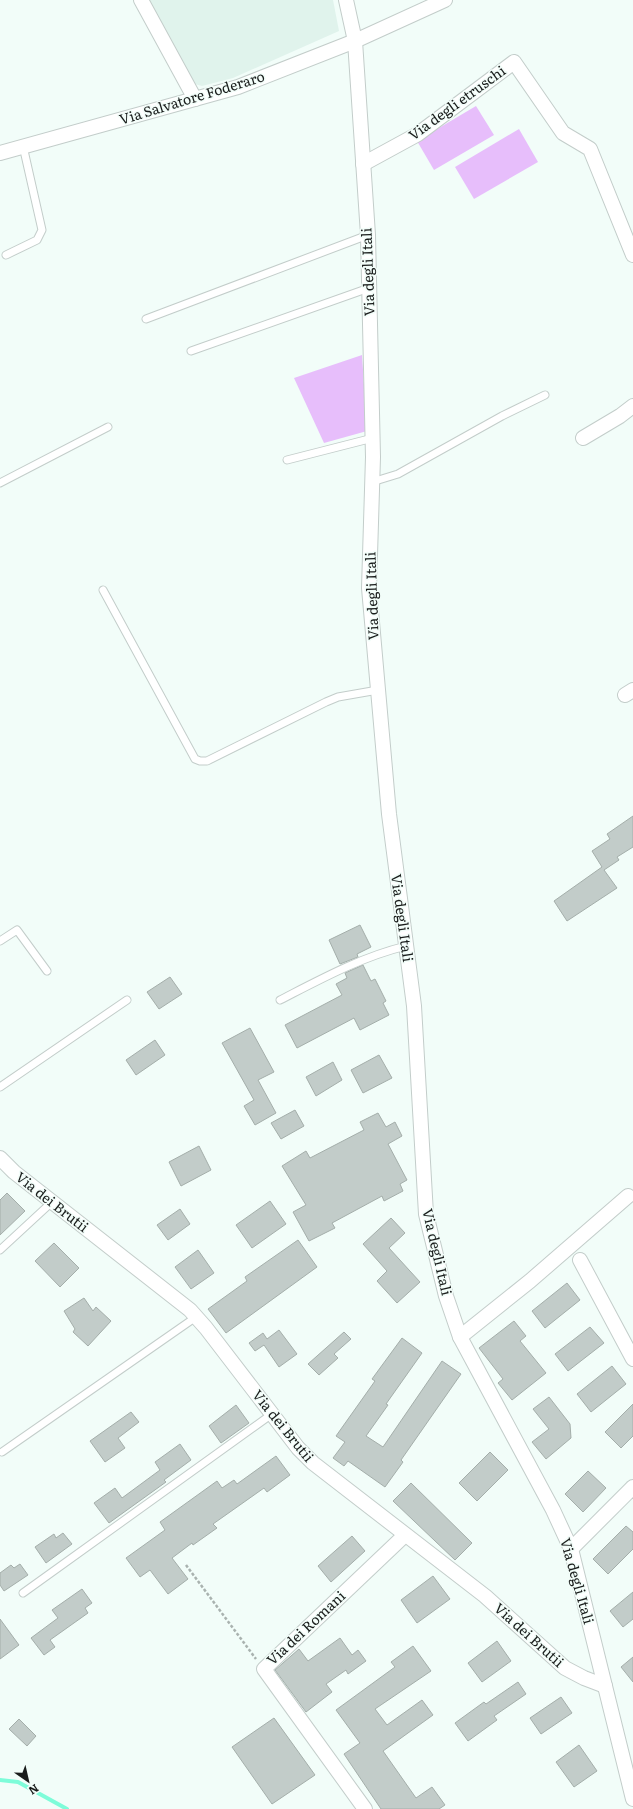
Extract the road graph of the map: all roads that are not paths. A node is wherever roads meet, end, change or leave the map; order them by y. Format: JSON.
{"nodes":[{"id":1,"x":142,"y":0,"type":"edge"},
{"id":2,"x":346,"y":0,"type":"edge"},
{"id":3,"x":445,"y":0,"type":"edge"},
{"id":4,"x":355,"y":41,"type":"junction"},
{"id":5,"x":195,"y":99,"type":"junction"},
{"id":6,"x":22,"y":146,"type":"junction"},
{"id":7,"x":0,"y":152,"type":"edge"},
{"id":8,"x":363,"y":164,"type":"junction"},
{"id":9,"x":368,"y":235,"type":"junction"},
{"id":10,"x":6,"y":255,"type":"dead end"},
{"id":11,"x":633,"y":255,"type":"edge"},
{"id":12,"x":369,"y":288,"type":"junction"},
{"id":13,"x":146,"y":319,"type":"dead end"},
{"id":14,"x":191,"y":351,"type":"dead end"},
{"id":15,"x":545,"y":395,"type":"dead end"},
{"id":16,"x":633,"y":406,"type":"edge"},
{"id":17,"x":108,"y":427,"type":"dead end"},
{"id":18,"x":373,"y":438,"type":"junction"},
{"id":19,"x":583,"y":438,"type":"dead end"},
{"id":20,"x":287,"y":460,"type":"dead end"},
{"id":21,"x":372,"y":482,"type":"junction"},
{"id":22,"x":0,"y":483,"type":"edge"},
{"id":23,"x":103,"y":590,"type":"dead end"},
{"id":24,"x":378,"y":690,"type":"junction"},
{"id":25,"x":0,"y":941,"type":"edge"},
{"id":26,"x":406,"y":946,"type":"junction"},
{"id":27,"x":47,"y":971,"type":"dead end"},
{"id":28,"x":127,"y":1000,"type":"dead end"},
{"id":29,"x":280,"y":1000,"type":"dead end"},
{"id":30,"x":0,"y":1087,"type":"edge"},
{"id":31,"x":2,"y":1163,"type":"edge"},
{"id":32,"x":628,"y":1196,"type":"dead end"},
{"id":33,"x":52,"y":1202,"type":"junction"},
{"id":34,"x":0,"y":1250,"type":"edge"},
{"id":35,"x":580,"y":1260,"type":"dead end"},
{"id":36,"x":196,"y":1317,"type":"junction"},
{"id":37,"x":460,"y":1337,"type":"junction"},
{"id":38,"x":633,"y":1359,"type":"edge"},
{"id":39,"x":272,"y":1414,"type":"junction"},
{"id":40,"x":2,"y":1452,"type":"dead end"},
{"id":41,"x":633,"y":1487,"type":"edge"},
{"id":42,"x":405,"y":1535,"type":"junction"},
{"id":43,"x":571,"y":1550,"type":"junction"},
{"id":44,"x":23,"y":1593,"type":"dead end"},
{"id":45,"x":605,"y":1686,"type":"junction"},
{"id":46,"x":633,"y":1799,"type":"edge"},
{"id":47,"x":365,"y":1809,"type":"edge"}],
"edges":[{"from":1,"to":5,"type":"street"},
{"from":2,"to":4,"type":"street","name":"Via degli Itali"},
{"from":3,"to":4,"type":"street","name":"Via Salvatore Foderaro"},
{"from":4,"to":5,"type":"street","name":"Via Salvatore Foderaro"},
{"from":4,"to":8,"type":"street","name":"Via degli Itali"},
{"from":5,"to":6,"type":"street","name":"Via Salvatore Foderaro"},
{"from":6,"to":7,"type":"street","name":"Via Salvatore Foderaro"},
{"from":6,"to":10,"type":"lane"},
{"from":8,"to":9,"type":"street","name":"Via degli Itali"},
{"from":8,"to":11,"type":"street","name":"Via degli etruschi"},
{"from":9,"to":12,"type":"street","name":"Via degli Itali"},
{"from":9,"to":13,"type":"lane"},
{"from":12,"to":14,"type":"lane"},
{"from":12,"to":18,"type":"street","name":"Via degli Itali"},
{"from":15,"to":21,"type":"lane"},
{"from":16,"to":19,"type":"street"},
{"from":17,"to":22,"type":"lane"},
{"from":18,"to":20,"type":"lane"},
{"from":18,"to":21,"type":"street","name":"Via degli Itali"},
{"from":21,"to":24,"type":"street","name":"Via degli Itali"},
{"from":23,"to":24,"type":"lane"},
{"from":24,"to":26,"type":"street","name":"Via degli Itali"},
{"from":25,"to":27,"type":"lane"},
{"from":26,"to":29,"type":"lane"},
{"from":26,"to":37,"type":"street","name":"Via degli Itali"},
{"from":28,"to":30,"type":"lane"},
{"from":31,"to":33,"type":"street","name":"Via dei Brutii"},
{"from":32,"to":37,"type":"street"},
{"from":33,"to":34,"type":"lane"},
{"from":33,"to":36,"type":"street","name":"Via dei Brutii"},
{"from":35,"to":38,"type":"street"},
{"from":36,"to":39,"type":"street","name":"Via dei Brutii"},
{"from":36,"to":40,"type":"lane"},
{"from":37,"to":43,"type":"street","name":"Via degli Itali"},
{"from":39,"to":42,"type":"street","name":"Via dei Brutii"},
{"from":39,"to":44,"type":"lane"},
{"from":41,"to":43,"type":"street"},
{"from":42,"to":45,"type":"street","name":"Via dei Brutii"},
{"from":42,"to":47,"type":"street","name":"Via dei Romani"},
{"from":43,"to":45,"type":"street","name":"Via degli Itali"},
{"from":45,"to":46,"type":"street","name":"Via degli Itali"}]}
